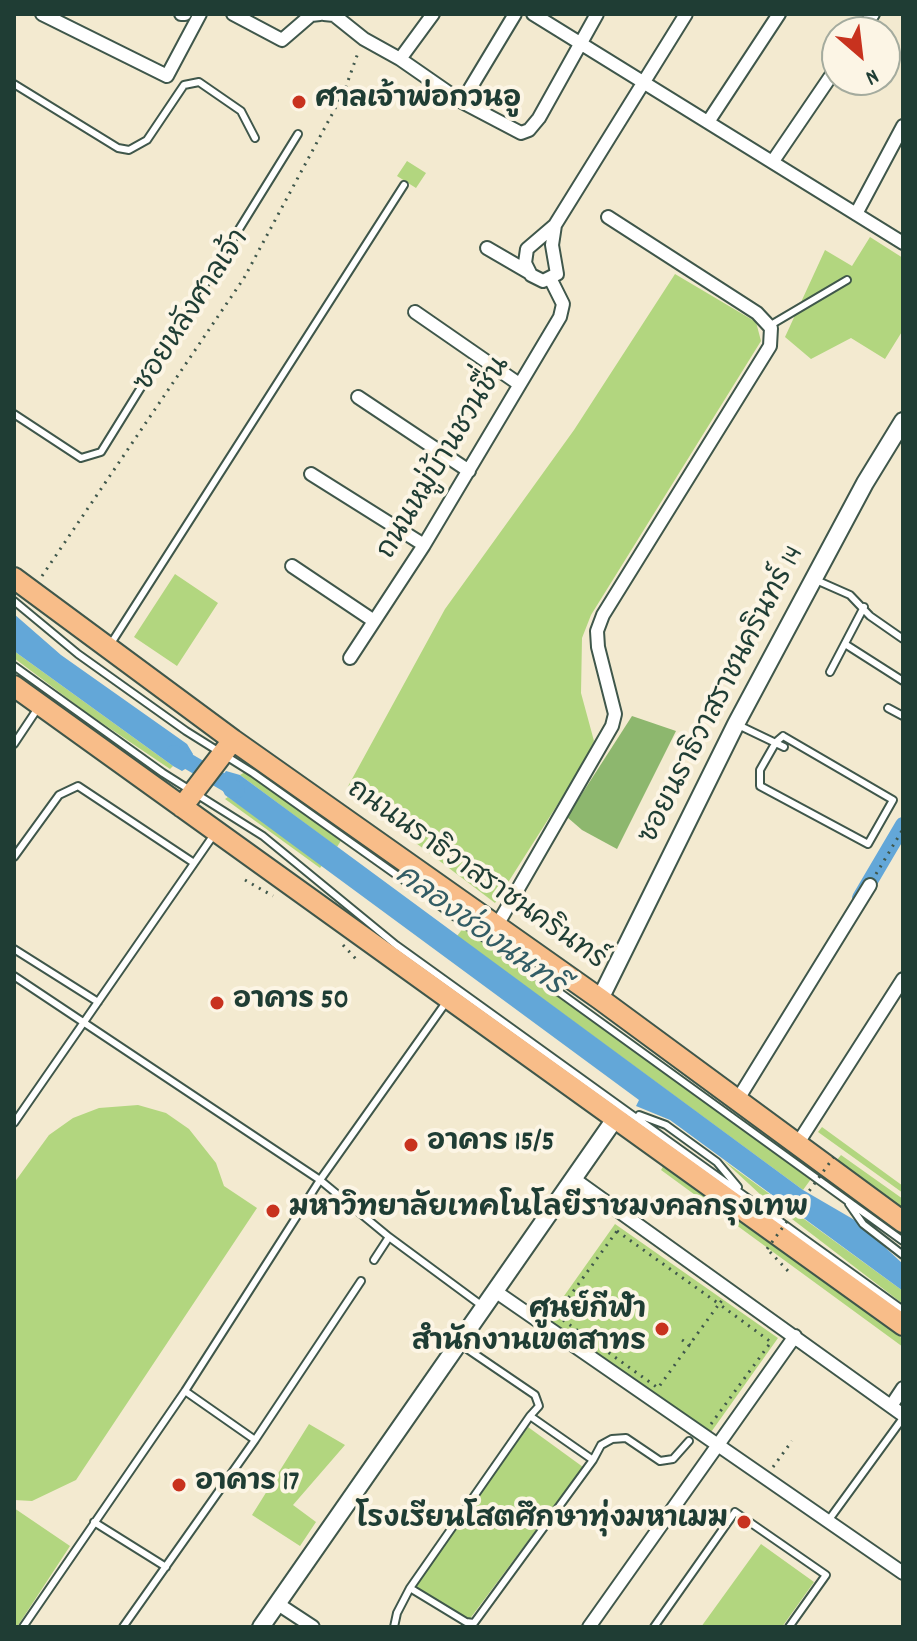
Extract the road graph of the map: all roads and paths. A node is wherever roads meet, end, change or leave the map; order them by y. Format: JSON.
{"nodes":[{"id":1,"x":42,"y":14,"type":"edge"},
{"id":2,"x":200,"y":14,"type":"edge"},
{"id":3,"x":233,"y":14,"type":"edge"},
{"id":4,"x":328,"y":14,"type":"edge"},
{"id":5,"x":433,"y":14,"type":"edge"},
{"id":6,"x":515,"y":14,"type":"edge"},
{"id":7,"x":533,"y":14,"type":"edge"},
{"id":8,"x":597,"y":14,"type":"edge"},
{"id":9,"x":686,"y":14,"type":"edge"},
{"id":10,"x":779,"y":14,"type":"edge"},
{"id":11,"x":364,"y":39,"type":"junction"},
{"id":12,"x":580,"y":43,"type":"junction"},
{"id":13,"x":400,"y":59,"type":"junction"},
{"id":14,"x":643,"y":81,"type":"junction"},
{"id":15,"x":14,"y":84,"type":"edge"},
{"id":16,"x":821,"y":90,"type":"edge"},
{"id":17,"x":462,"y":102,"type":"junction"},
{"id":18,"x":708,"y":122,"type":"junction"},
{"id":19,"x":903,"y":126,"type":"edge"},
{"id":20,"x":298,"y":134,"type":"dead end"},
{"id":21,"x":255,"y":138,"type":"dead end"},
{"id":22,"x":773,"y":161,"type":"junction"},
{"id":23,"x":404,"y":185,"type":"dead end"},
{"id":24,"x":856,"y":214,"type":"junction"},
{"id":25,"x":608,"y":217,"type":"dead end"},
{"id":26,"x":555,"y":225,"type":"junction"},
{"id":27,"x":903,"y":243,"type":"edge"},
{"id":28,"x":487,"y":248,"type":"dead end"},
{"id":29,"x":530,"y":273,"type":"junction"},
{"id":30,"x":551,"y":280,"type":"junction"},
{"id":31,"x":847,"y":280,"type":"dead end"},
{"id":32,"x":415,"y":312,"type":"dead end"},
{"id":33,"x":769,"y":326,"type":"junction"},
{"id":34,"x":519,"y":384,"type":"junction"},
{"id":35,"x":358,"y":397,"type":"dead end"},
{"id":36,"x":14,"y":414,"type":"edge"},
{"id":37,"x":903,"y":421,"type":"edge"},
{"id":38,"x":469,"y":471,"type":"junction"},
{"id":39,"x":311,"y":474,"type":"dead end"},
{"id":40,"x":424,"y":545,"type":"junction"},
{"id":41,"x":292,"y":566,"type":"dead end"},
{"id":42,"x":14,"y":578,"type":"edge"},
{"id":43,"x":813,"y":579,"type":"junction"},
{"id":44,"x":23,"y":596,"type":"edge"},
{"id":45,"x":864,"y":607,"type":"junction"},
{"id":46,"x":374,"y":621,"type":"junction"},
{"id":47,"x":903,"y":639,"type":"edge"},
{"id":48,"x":845,"y":644,"type":"junction"},
{"id":49,"x":108,"y":648,"type":"junction"},
{"id":50,"x":350,"y":658,"type":"dead end"},
{"id":51,"x":14,"y":666,"type":"edge"},
{"id":52,"x":830,"y":672,"type":"dead end"},
{"id":53,"x":903,"y":681,"type":"edge"},
{"id":54,"x":14,"y":686,"type":"edge"},
{"id":55,"x":40,"y":705,"type":"junction"},
{"id":56,"x":888,"y":708,"type":"dead end"},
{"id":57,"x":903,"y":716,"type":"edge"},
{"id":58,"x":736,"y":724,"type":"junction"},
{"id":59,"x":776,"y":742,"type":"junction"},
{"id":60,"x":14,"y":744,"type":"edge"},
{"id":61,"x":784,"y":747,"type":"dead end"},
{"id":62,"x":223,"y":753,"type":"junction"},
{"id":63,"x":191,"y":794,"type":"junction"},
{"id":64,"x":903,"y":829,"type":"edge"},
{"id":65,"x":216,"y":831,"type":"junction"},
{"id":66,"x":14,"y":857,"type":"edge"},
{"id":67,"x":194,"y":863,"type":"junction"},
{"id":68,"x":245,"y":880,"type":"dead end"},
{"id":69,"x":870,"y":885,"type":"joint"},
{"id":70,"x":273,"y":896,"type":"dead end"},
{"id":71,"x":496,"y":927,"type":"junction"},
{"id":72,"x":340,"y":942,"type":"dead end"},
{"id":73,"x":14,"y":949,"type":"edge"},
{"id":74,"x":356,"y":959,"type":"dead end"},
{"id":75,"x":14,"y":976,"type":"edge"},
{"id":76,"x":903,"y":979,"type":"edge"},
{"id":77,"x":600,"y":999,"type":"junction"},
{"id":78,"x":447,"y":1000,"type":"junction"},
{"id":79,"x":98,"y":1002,"type":"junction"},
{"id":80,"x":85,"y":1020,"type":"junction"},
{"id":81,"x":738,"y":1099,"type":"junction"},
{"id":82,"x":625,"y":1115,"type":"junction"},
{"id":83,"x":14,"y":1123,"type":"edge"},
{"id":84,"x":798,"y":1143,"type":"junction"},
{"id":85,"x":836,"y":1154,"type":"dead end"},
{"id":86,"x":574,"y":1179,"type":"junction"},
{"id":87,"x":320,"y":1180,"type":"junction"},
{"id":88,"x":845,"y":1198,"type":"junction"},
{"id":89,"x":903,"y":1222,"type":"edge"},
{"id":90,"x":389,"y":1237,"type":"junction"},
{"id":91,"x":903,"y":1241,"type":"edge"},
{"id":92,"x":903,"y":1255,"type":"edge"},
{"id":93,"x":374,"y":1260,"type":"dead end"},
{"id":94,"x":789,"y":1272,"type":"dead end"},
{"id":95,"x":361,"y":1281,"type":"dead end"},
{"id":96,"x":495,"y":1291,"type":"junction"},
{"id":97,"x":719,"y":1304,"type":"junction"},
{"id":98,"x":484,"y":1307,"type":"junction"},
{"id":99,"x":903,"y":1310,"type":"edge"},
{"id":100,"x":903,"y":1325,"type":"edge"},
{"id":101,"x":795,"y":1336,"type":"junction"},
{"id":102,"x":682,"y":1340,"type":"dead end"},
{"id":103,"x":459,"y":1344,"type":"junction"},
{"id":104,"x":690,"y":1345,"type":"junction"},
{"id":105,"x":695,"y":1348,"type":"dead end"},
{"id":106,"x":658,"y":1388,"type":"junction"},
{"id":107,"x":903,"y":1388,"type":"edge"},
{"id":108,"x":185,"y":1391,"type":"junction"},
{"id":109,"x":669,"y":1395,"type":"dead end"},
{"id":110,"x":891,"y":1406,"type":"junction"},
{"id":111,"x":530,"y":1416,"type":"junction"},
{"id":112,"x":903,"y":1416,"type":"edge"},
{"id":113,"x":700,"y":1418,"type":"dead end"},
{"id":114,"x":255,"y":1440,"type":"junction"},
{"id":115,"x":689,"y":1441,"type":"dead end"},
{"id":116,"x":792,"y":1441,"type":"dead end"},
{"id":117,"x":716,"y":1446,"type":"junction"},
{"id":118,"x":593,"y":1460,"type":"junction"},
{"id":119,"x":769,"y":1474,"type":"dead end"},
{"id":120,"x":828,"y":1521,"type":"junction"},
{"id":121,"x":94,"y":1522,"type":"junction"},
{"id":122,"x":166,"y":1567,"type":"junction"},
{"id":123,"x":903,"y":1573,"type":"edge"},
{"id":124,"x":410,"y":1588,"type":"junction"},
{"id":125,"x":278,"y":1604,"type":"junction"},
{"id":126,"x":23,"y":1627,"type":"edge"},
{"id":127,"x":123,"y":1627,"type":"edge"},
{"id":128,"x":261,"y":1627,"type":"edge"},
{"id":129,"x":313,"y":1627,"type":"edge"},
{"id":130,"x":394,"y":1627,"type":"edge"},
{"id":131,"x":589,"y":1627,"type":"edge"},
{"id":132,"x":654,"y":1627,"type":"edge"},
{"id":133,"x":789,"y":1627,"type":"edge"}],
"edges":[{"from":1,"to":2,"type":"street"},
{"from":3,"to":4,"type":"street"},
{"from":4,"to":11,"type":"street"},
{"from":5,"to":13,"type":"street"},
{"from":6,"to":17,"type":"street"},
{"from":7,"to":12,"type":"street"},
{"from":8,"to":12,"type":"street"},
{"from":9,"to":14,"type":"street"},
{"from":10,"to":18,"type":"street"},
{"from":11,"to":13,"type":"street"},
{"from":11,"to":44,"type":"path","name":"ซอยหลังศาลเจ้า"},
{"from":12,"to":14,"type":"street"},
{"from":12,"to":17,"type":"street"},
{"from":13,"to":17,"type":"street"},
{"from":14,"to":18,"type":"street"},
{"from":14,"to":26,"type":"street"},
{"from":15,"to":21,"type":"lane"},
{"from":16,"to":22,"type":"street"},
{"from":18,"to":22,"type":"street"},
{"from":19,"to":24,"type":"street"},
{"from":20,"to":36,"type":"lane"},
{"from":22,"to":24,"type":"street"},
{"from":23,"to":49,"type":"lane"},
{"from":24,"to":27,"type":"street"},
{"from":25,"to":33,"type":"street"},
{"from":26,"to":29,"type":"street"},
{"from":26,"to":30,"type":"street","name":"ถนนหมู่บ้านชวนชื่น"},
{"from":28,"to":29,"type":"street"},
{"from":29,"to":30,"type":"street"},
{"from":30,"to":34,"type":"street","name":"ถนนหมู่บ้านชวนชื่น"},
{"from":31,"to":33,"type":"lane"},
{"from":32,"to":34,"type":"street"},
{"from":33,"to":71,"type":"street"},
{"from":34,"to":38,"type":"street","name":"ถนนหมู่บ้านชวนชื่น"},
{"from":35,"to":38,"type":"street"},
{"from":37,"to":43,"type":"street","name":"ซอยนราธิวาสราชนครินทร์ 14"},
{"from":38,"to":40,"type":"street","name":"ถนนหมู่บ้านชวนชื่น"},
{"from":39,"to":40,"type":"street"},
{"from":40,"to":46,"type":"street","name":"ถนนหมู่บ้านชวนชื่น"},
{"from":41,"to":46,"type":"street"},
{"from":42,"to":44,"type":"main road","name":"ถนนนราธิวาสราชนครินทร์"},
{"from":43,"to":45,"type":"lane"},
{"from":43,"to":58,"type":"street","name":"ซอยนราธิวาสราชนครินทร์ 14"},
{"from":44,"to":49,"type":"main road","name":"ถนนนราธิวาสราชนครินทร์"},
{"from":44,"to":62,"type":"lane"},
{"from":45,"to":47,"type":"lane"},
{"from":45,"to":48,"type":"lane"},
{"from":46,"to":50,"type":"street","name":"ถนนหมู่บ้านชวนชื่น"},
{"from":48,"to":52,"type":"lane"},
{"from":48,"to":53,"type":"lane"},
{"from":49,"to":62,"type":"main road","name":"ถนนนราธิวาสราชนครินทร์"},
{"from":51,"to":63,"type":"lane"},
{"from":54,"to":55,"type":"main road"},
{"from":55,"to":60,"type":"lane"},
{"from":55,"to":63,"type":"main road"},
{"from":56,"to":57,"type":"lane"},
{"from":58,"to":59,"type":"lane"},
{"from":58,"to":77,"type":"street","name":"ซอยนราธิวาสราชนครินทร์ 14"},
{"from":59,"to":59,"type":"lane"},
{"from":59,"to":61,"type":"lane"},
{"from":62,"to":63,"type":"main road"},
{"from":62,"to":71,"type":"main road","name":"ถนนนราธิวาสราชนครินทร์"},
{"from":62,"to":88,"type":"lane"},
{"from":63,"to":65,"type":"main road"},
{"from":63,"to":82,"type":"lane"},
{"from":64,"to":69,"type":"path"},
{"from":65,"to":67,"type":"lane"},
{"from":65,"to":78,"type":"main road"},
{"from":66,"to":67,"type":"lane"},
{"from":67,"to":79,"type":"lane"},
{"from":68,"to":70,"type":"path"},
{"from":69,"to":81,"type":"street"},
{"from":71,"to":77,"type":"main road","name":"ถนนนราธิวาสราชนครินทร์"},
{"from":72,"to":74,"type":"path"},
{"from":73,"to":79,"type":"lane"},
{"from":75,"to":80,"type":"lane"},
{"from":76,"to":84,"type":"street"},
{"from":77,"to":81,"type":"main road","name":"ถนนนราธิวาสราชนครินทร์"},
{"from":78,"to":82,"type":"main road"},
{"from":78,"to":87,"type":"lane"},
{"from":79,"to":80,"type":"lane"},
{"from":80,"to":83,"type":"lane"},
{"from":80,"to":87,"type":"lane"},
{"from":81,"to":84,"type":"main road","name":"ถนนนราธิวาสราชนครินทร์"},
{"from":82,"to":86,"type":"street"},
{"from":82,"to":99,"type":"lane"},
{"from":82,"to":100,"type":"main road"},
{"from":84,"to":89,"type":"main road","name":"ถนนนราธิวาสราชนครินทร์"},
{"from":85,"to":94,"type":"path","bridge":true},
{"from":86,"to":96,"type":"street"},
{"from":86,"to":101,"type":"street"},
{"from":87,"to":90,"type":"lane"},
{"from":87,"to":108,"type":"lane"},
{"from":88,"to":91,"type":"lane"},
{"from":88,"to":92,"type":"lane"},
{"from":90,"to":93,"type":"lane"},
{"from":90,"to":98,"type":"lane"},
{"from":95,"to":114,"type":"lane"},
{"from":96,"to":98,"type":"street"},
{"from":96,"to":117,"type":"street"},
{"from":97,"to":104,"type":"path"},
{"from":97,"to":106,"type":"path"},
{"from":97,"to":113,"type":"path"},
{"from":98,"to":103,"type":"street"},
{"from":101,"to":110,"type":"street"},
{"from":101,"to":117,"type":"street"},
{"from":102,"to":104,"type":"path"},
{"from":103,"to":111,"type":"lane"},
{"from":103,"to":125,"type":"street"},
{"from":104,"to":105,"type":"path"},
{"from":104,"to":106,"type":"path"},
{"from":106,"to":109,"type":"path"},
{"from":107,"to":110,"type":"street"},
{"from":108,"to":114,"type":"lane"},
{"from":108,"to":121,"type":"lane"},
{"from":110,"to":112,"type":"street"},
{"from":111,"to":118,"type":"lane"},
{"from":111,"to":124,"type":"lane"},
{"from":112,"to":120,"type":"lane"},
{"from":114,"to":122,"type":"lane"},
{"from":115,"to":118,"type":"lane"},
{"from":116,"to":119,"type":"path"},
{"from":117,"to":120,"type":"street"},
{"from":117,"to":131,"type":"street"},
{"from":118,"to":124,"type":"lane"},
{"from":120,"to":123,"type":"street"},
{"from":121,"to":122,"type":"lane"},
{"from":121,"to":126,"type":"lane"},
{"from":122,"to":127,"type":"lane"},
{"from":124,"to":130,"type":"lane"},
{"from":125,"to":128,"type":"street"},
{"from":125,"to":129,"type":"street"},
{"from":132,"to":133,"type":"lane"}]}
